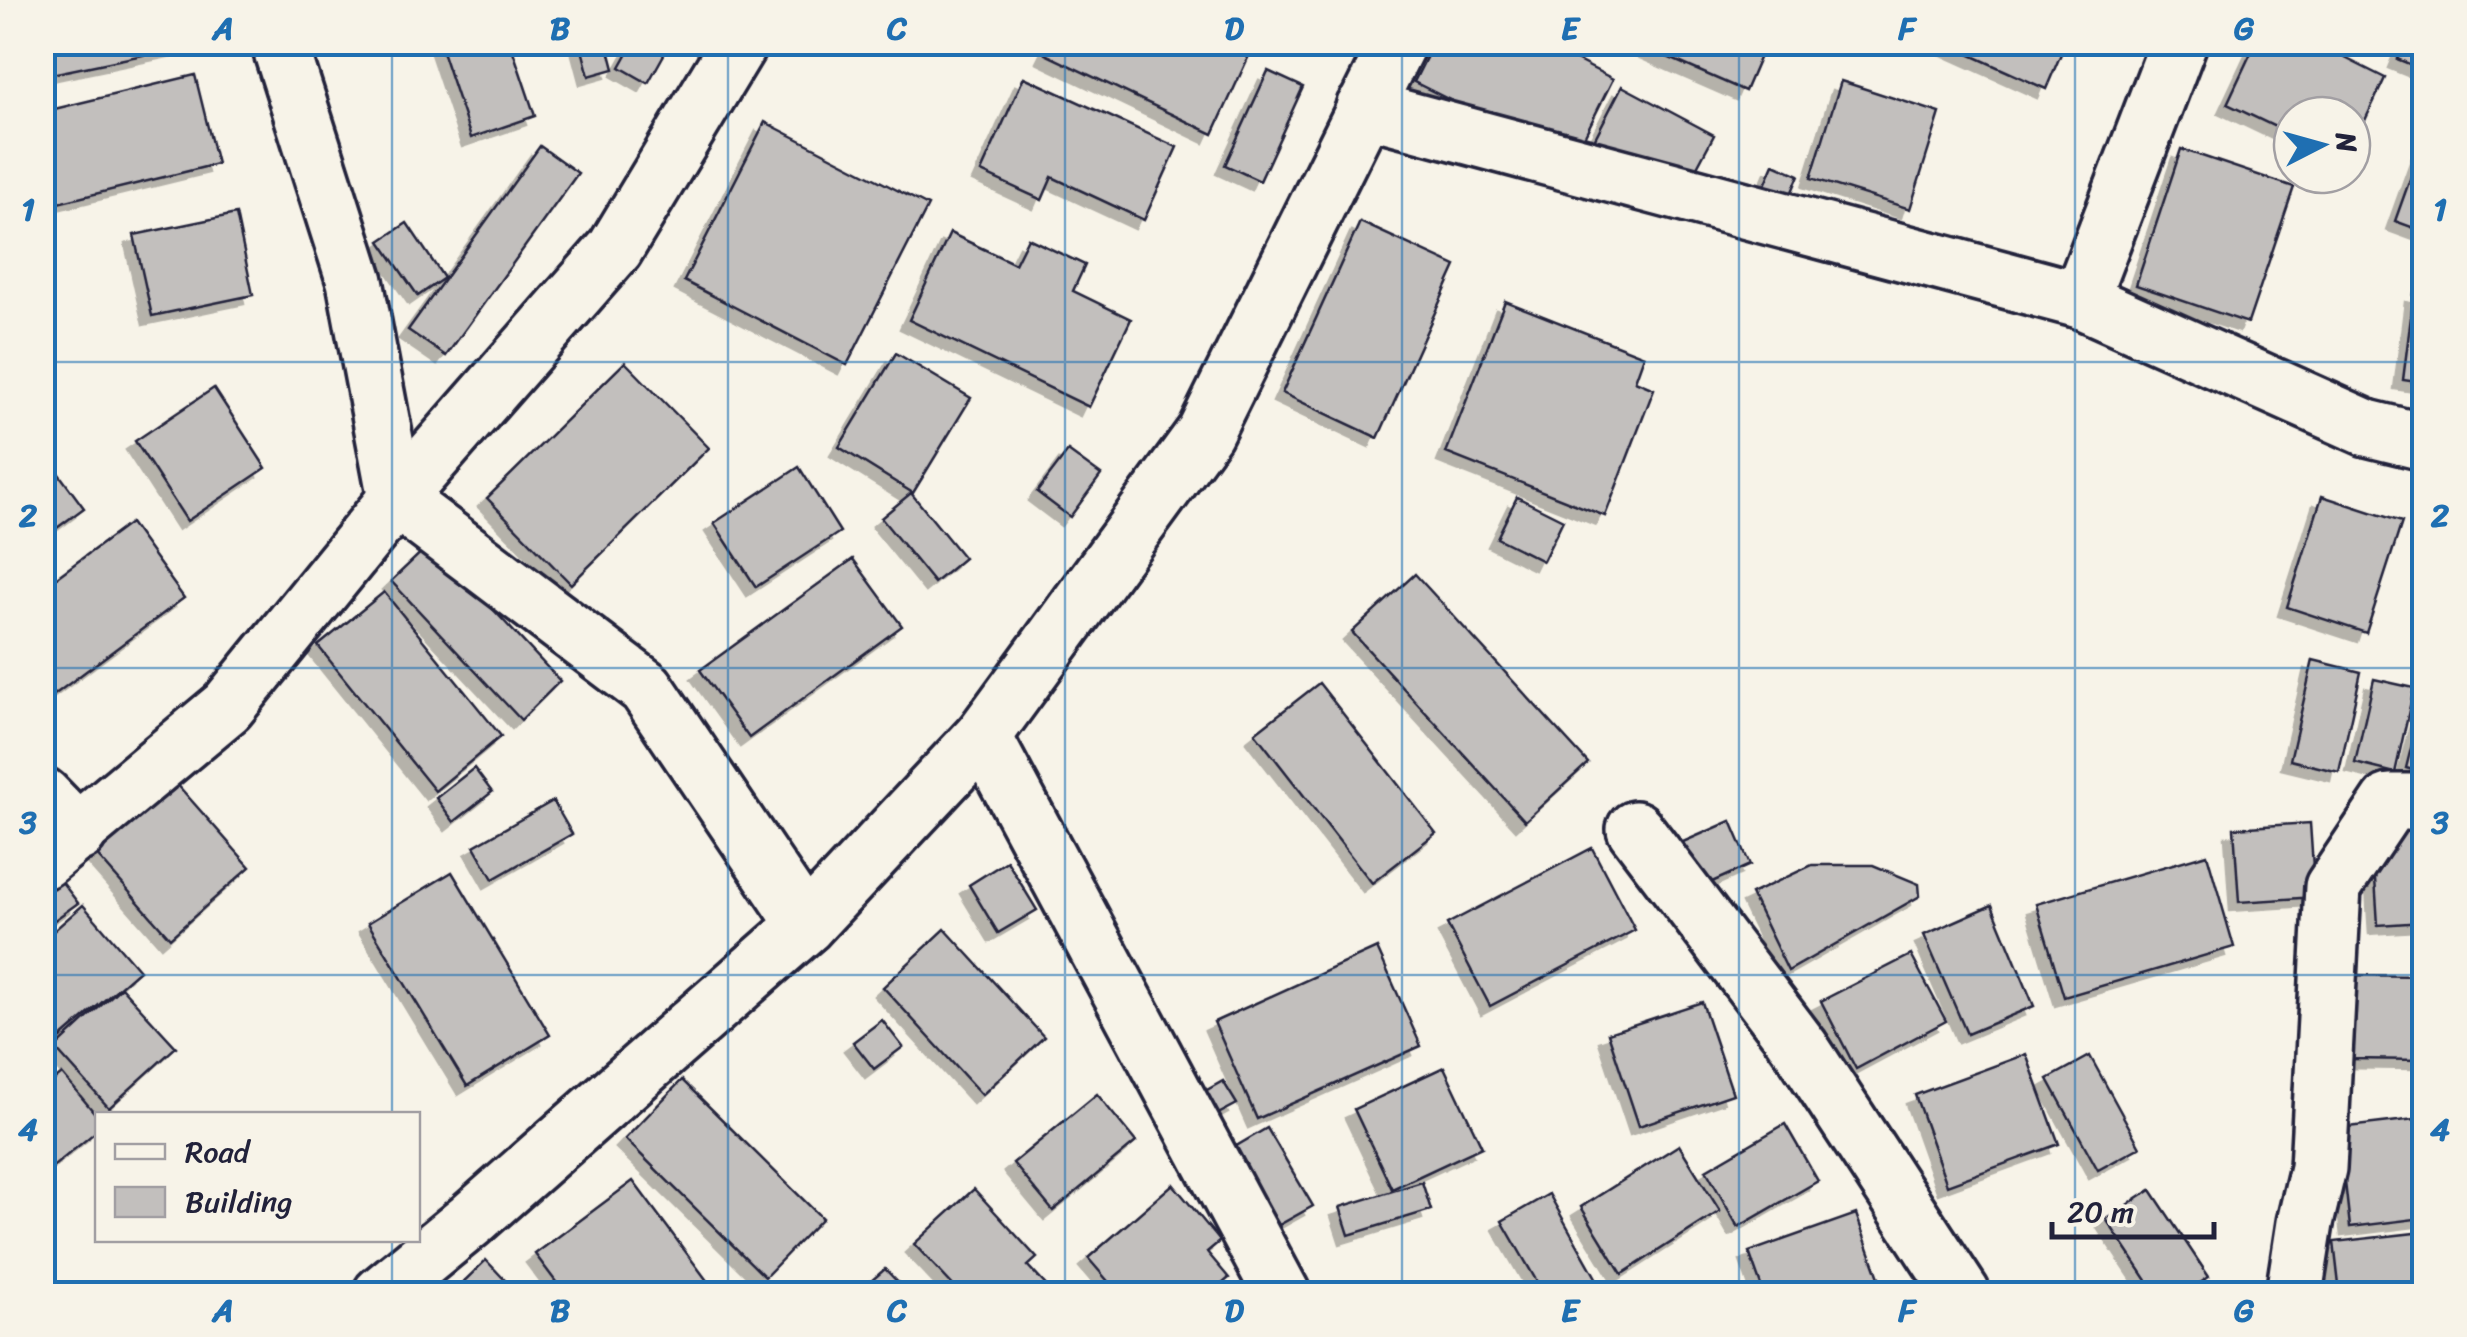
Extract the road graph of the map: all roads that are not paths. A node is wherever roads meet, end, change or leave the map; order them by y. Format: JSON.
{"nodes":[{"id":1,"x":279,"y":42,"type":"edge"},
{"id":2,"x":740,"y":42,"type":"edge"},
{"id":3,"x":1398,"y":42,"type":"edge"},
{"id":4,"x":2179,"y":42,"type":"edge"},
{"id":5,"x":1364,"y":108,"type":"junction"},
{"id":6,"x":2080,"y":300,"type":"junction"},
{"id":7,"x":2424,"y":442,"type":"edge"},
{"id":8,"x":396,"y":499,"type":"junction"},
{"id":9,"x":984,"y":736,"type":"junction"},
{"id":10,"x":2424,"y":802,"type":"edge"},
{"id":11,"x":55,"y":829,"type":"edge"},
{"id":12,"x":1635,"y":829,"type":"dead end"},
{"id":13,"x":806,"y":925,"type":"junction"},
{"id":14,"x":382,"y":1294,"type":"edge"},
{"id":15,"x":1282,"y":1294,"type":"edge"},
{"id":16,"x":1962,"y":1294,"type":"edge"},
{"id":17,"x":2294,"y":1294,"type":"edge"}],
"edges":[{"from":1,"to":8,"type":"street"},
{"from":2,"to":8,"type":"street"},
{"from":3,"to":5,"type":"street"},
{"from":4,"to":6,"type":"street"},
{"from":5,"to":6,"type":"street"},
{"from":5,"to":9,"type":"street"},
{"from":6,"to":7,"type":"street"},
{"from":8,"to":11,"type":"street"},
{"from":8,"to":13,"type":"street"},
{"from":9,"to":13,"type":"street"},
{"from":9,"to":15,"type":"street"},
{"from":10,"to":17,"type":"street"},
{"from":12,"to":16,"type":"street"},
{"from":13,"to":14,"type":"street"}]}
